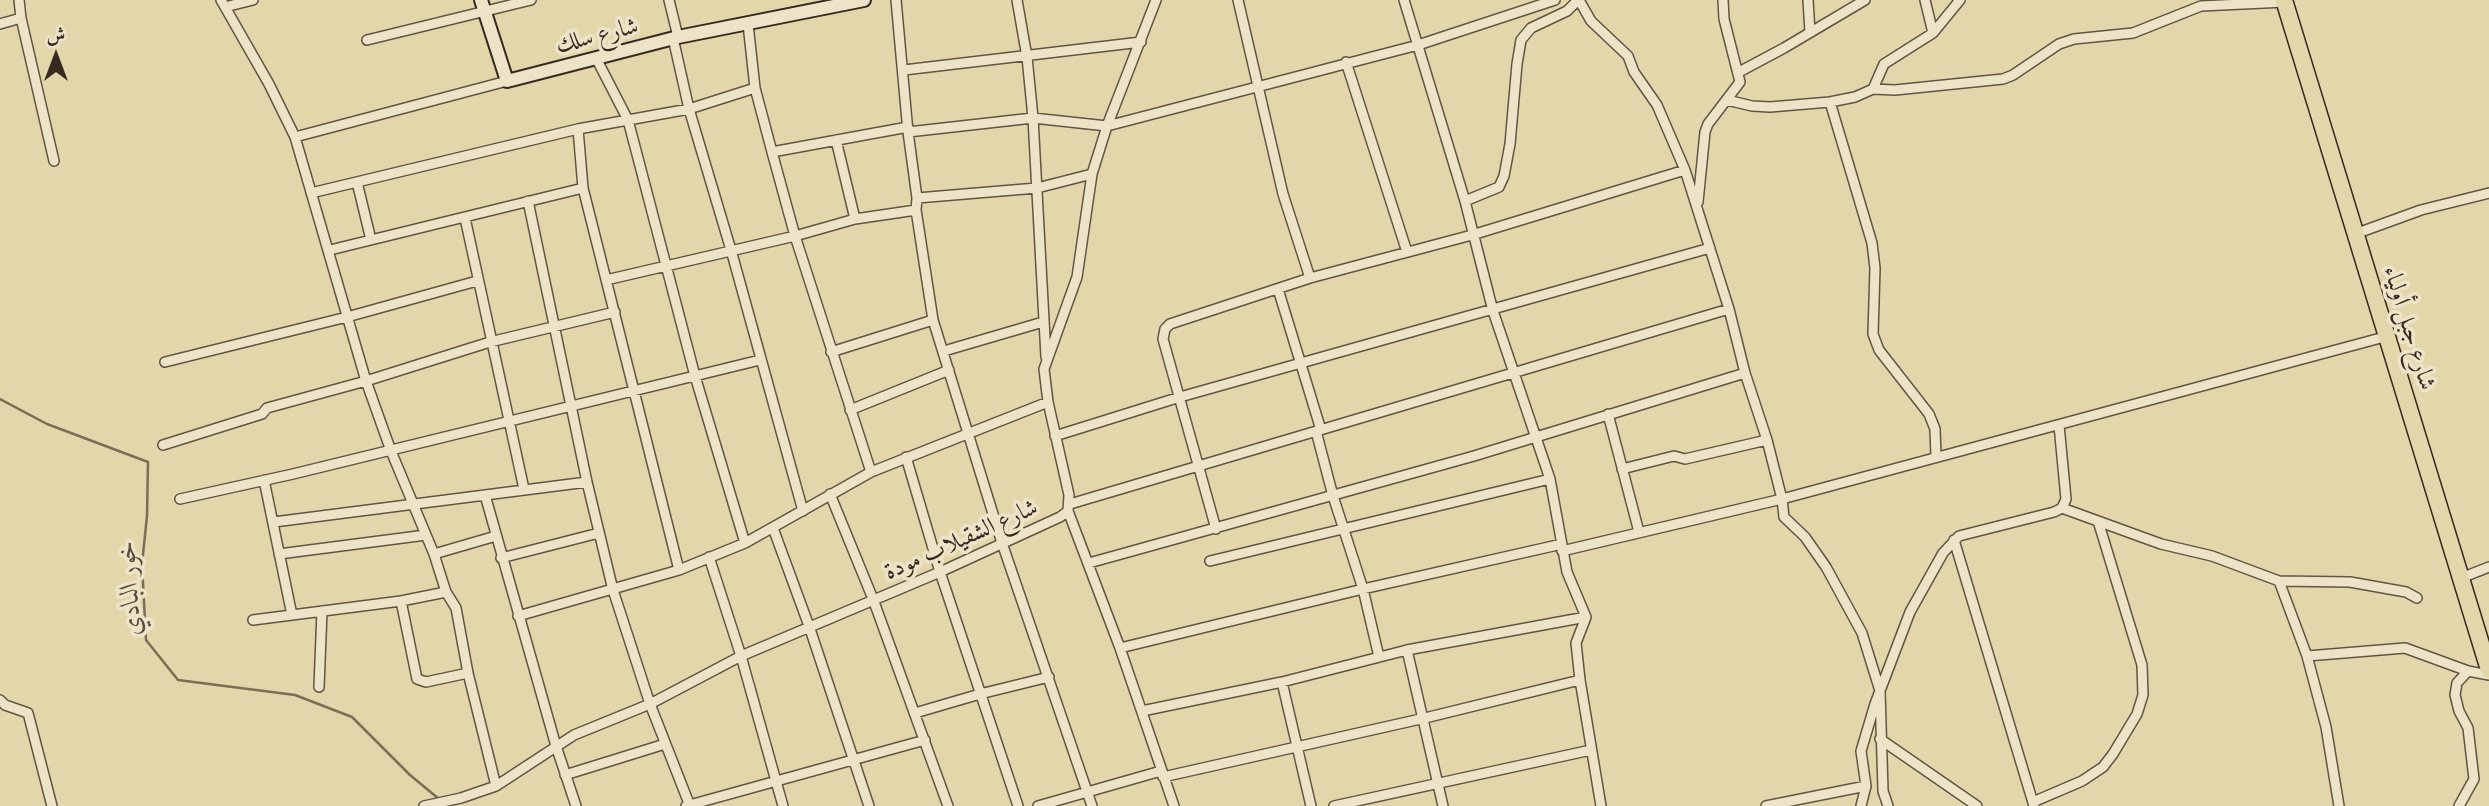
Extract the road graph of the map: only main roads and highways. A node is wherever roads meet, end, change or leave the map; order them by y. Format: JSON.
{"nodes":[{"id":1,"x":2285,"y":1,"type":"edge"},
{"id":2,"x":2489,"y":673,"type":"edge"}],
"edges":[{"from":1,"to":2,"type":"highway","name":"شارع جبل أولياء"}]}
